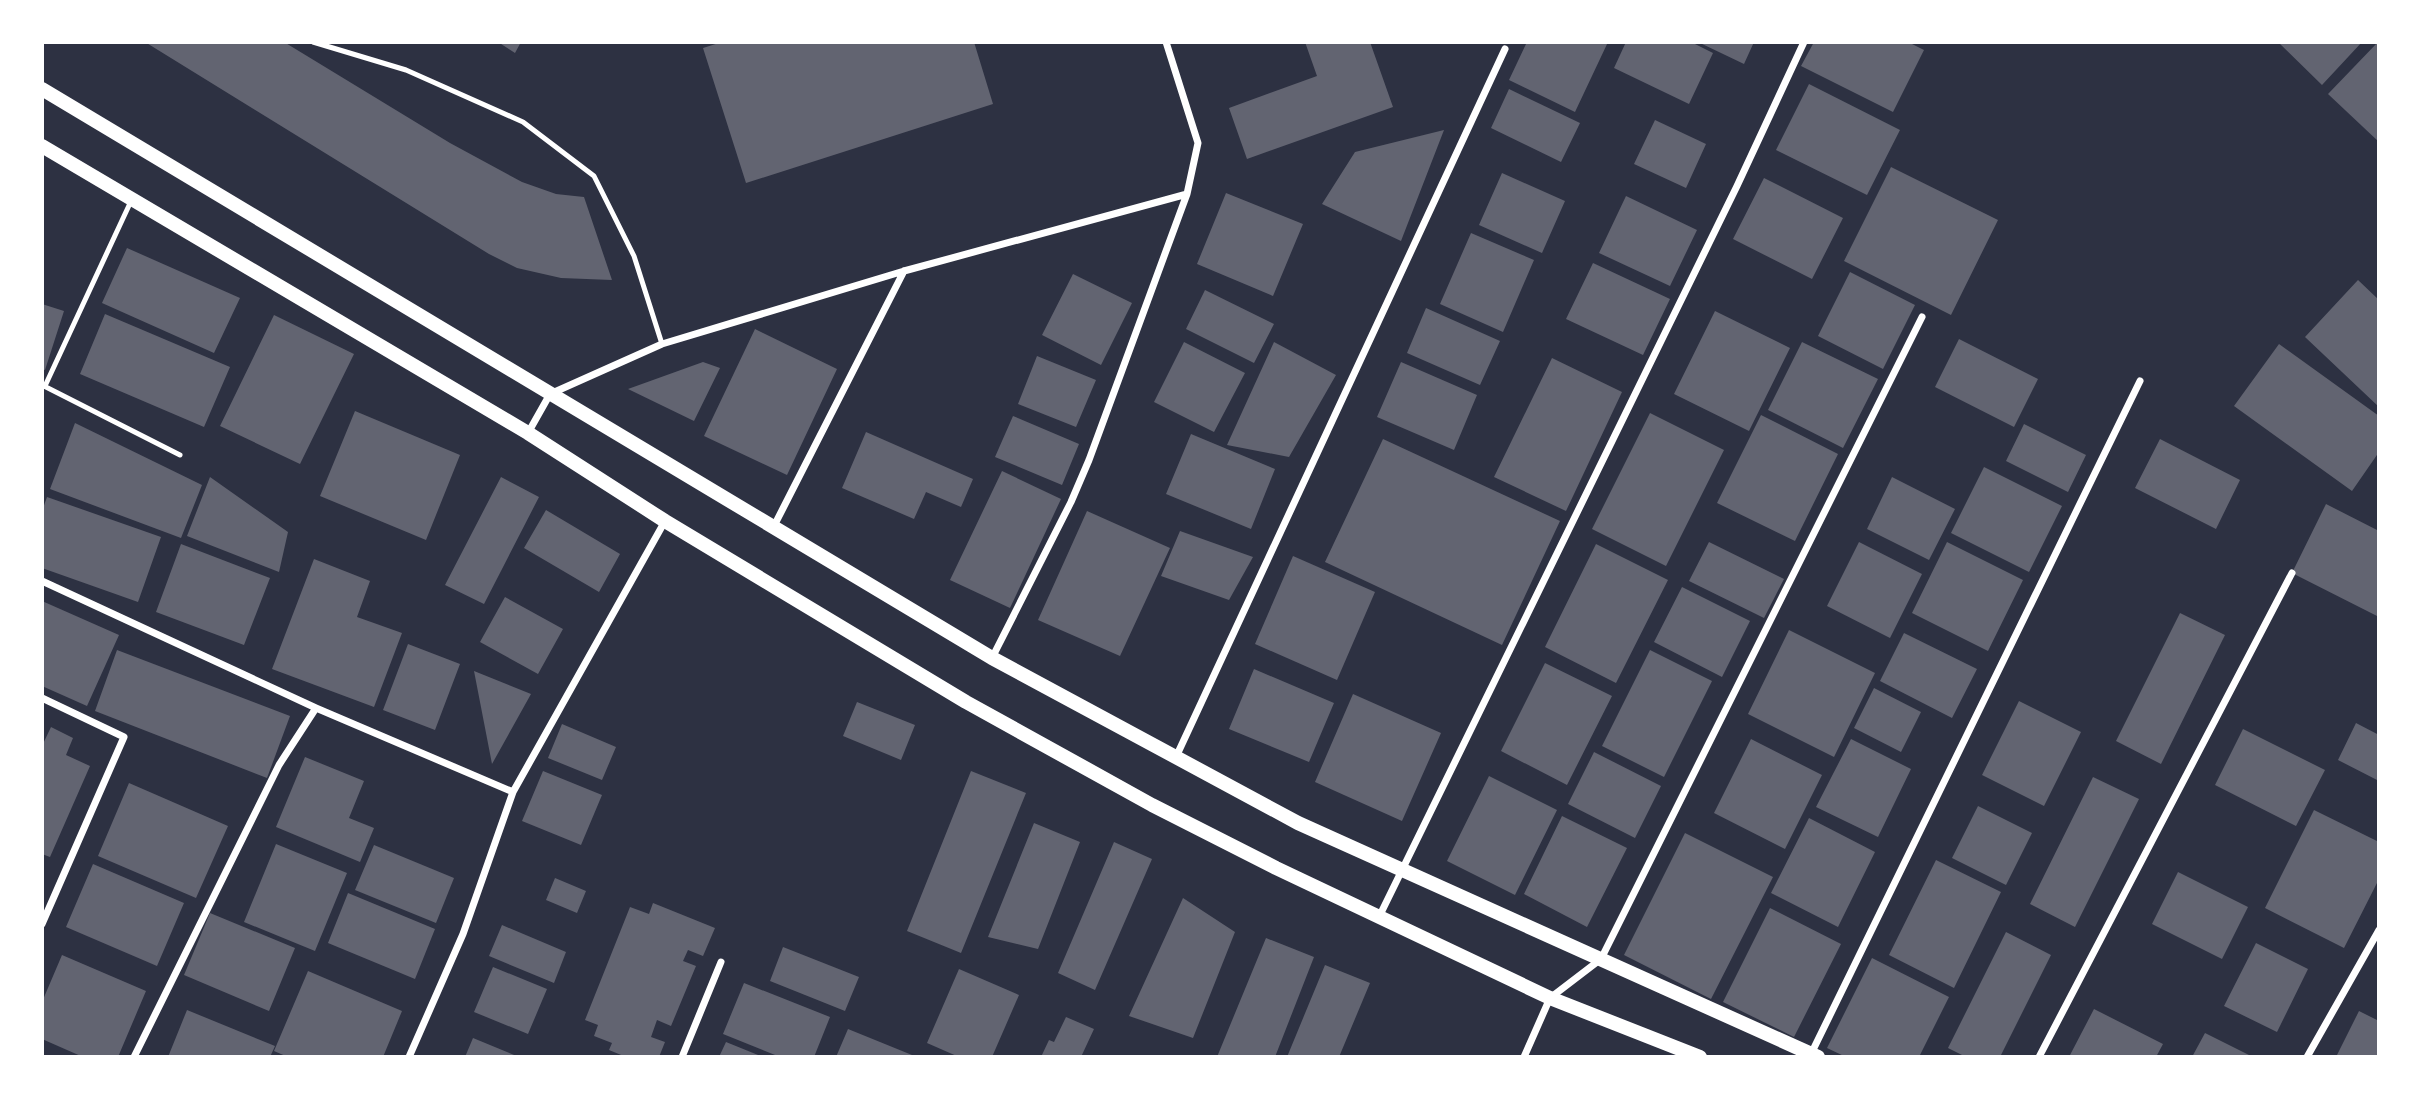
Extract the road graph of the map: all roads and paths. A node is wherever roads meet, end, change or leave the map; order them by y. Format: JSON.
{"nodes":[{"id":1,"x":313,"y":42,"type":"edge"},
{"id":2,"x":1176,"y":42,"type":"edge"},
{"id":3,"x":1804,"y":42,"type":"edge"},
{"id":4,"x":1166,"y":44,"type":"edge"},
{"id":5,"x":1505,"y":49,"type":"dead end"},
{"id":6,"x":42,"y":89,"type":"edge"},
{"id":7,"x":42,"y":146,"type":"edge"},
{"id":8,"x":1187,"y":194,"type":"junction"},
{"id":9,"x":132,"y":199,"type":"junction"},
{"id":10,"x":904,"y":271,"type":"junction"},
{"id":11,"x":1922,"y":317,"type":"dead end"},
{"id":12,"x":662,"y":344,"type":"junction"},
{"id":13,"x":2140,"y":381,"type":"dead end"},
{"id":14,"x":43,"y":386,"type":"edge"},
{"id":15,"x":550,"y":394,"type":"junction"},
{"id":16,"x":528,"y":433,"type":"junction"},
{"id":17,"x":180,"y":456,"type":"dead end"},
{"id":18,"x":665,"y":521,"type":"junction"},
{"id":19,"x":774,"y":526,"type":"junction"},
{"id":20,"x":2292,"y":573,"type":"dead end"},
{"id":21,"x":42,"y":580,"type":"edge"},
{"id":22,"x":992,"y":658,"type":"junction"},
{"id":23,"x":42,"y":698,"type":"edge"},
{"id":24,"x":316,"y":708,"type":"junction"},
{"id":25,"x":1176,"y":757,"type":"junction"},
{"id":26,"x":513,"y":792,"type":"junction"},
{"id":27,"x":1400,"y":870,"type":"junction"},
{"id":28,"x":1379,"y":917,"type":"junction"},
{"id":29,"x":42,"y":924,"type":"edge"},
{"id":30,"x":2379,"y":930,"type":"edge"},
{"id":31,"x":1601,"y":959,"type":"junction"},
{"id":32,"x":721,"y":962,"type":"dead end"},
{"id":33,"x":1550,"y":998,"type":"junction"},
{"id":34,"x":1814,"y":1056,"type":"edge"},
{"id":35,"x":134,"y":1057,"type":"edge"},
{"id":36,"x":409,"y":1057,"type":"edge"},
{"id":37,"x":682,"y":1057,"type":"edge"},
{"id":38,"x":1524,"y":1057,"type":"edge"},
{"id":39,"x":1700,"y":1057,"type":"edge"},
{"id":40,"x":2039,"y":1057,"type":"edge"},
{"id":41,"x":2307,"y":1057,"type":"edge"}],
"edges":[{"from":1,"to":12,"type":"lane"},
{"from":2,"to":4,"type":"street"},
{"from":3,"to":27,"type":"street"},
{"from":4,"to":8,"type":"street"},
{"from":5,"to":25,"type":"street"},
{"from":6,"to":15,"type":"main road"},
{"from":7,"to":9,"type":"main road"},
{"from":8,"to":10,"type":"street"},
{"from":8,"to":22,"type":"street"},
{"from":9,"to":14,"type":"lane"},
{"from":9,"to":16,"type":"main road"},
{"from":10,"to":12,"type":"street"},
{"from":10,"to":19,"type":"street"},
{"from":11,"to":31,"type":"street"},
{"from":12,"to":15,"type":"street"},
{"from":13,"to":34,"type":"street"},
{"from":14,"to":17,"type":"lane"},
{"from":15,"to":16,"type":"street"},
{"from":15,"to":19,"type":"main road"},
{"from":16,"to":18,"type":"main road"},
{"from":18,"to":26,"type":"street"},
{"from":18,"to":28,"type":"main road"},
{"from":19,"to":22,"type":"main road"},
{"from":20,"to":40,"type":"street"},
{"from":21,"to":24,"type":"street"},
{"from":22,"to":25,"type":"main road"},
{"from":23,"to":29,"type":"street"},
{"from":24,"to":26,"type":"street"},
{"from":24,"to":35,"type":"street"},
{"from":25,"to":27,"type":"main road"},
{"from":26,"to":36,"type":"street"},
{"from":27,"to":28,"type":"street"},
{"from":27,"to":31,"type":"main road"},
{"from":28,"to":33,"type":"main road"},
{"from":30,"to":41,"type":"street"},
{"from":31,"to":33,"type":"street"},
{"from":31,"to":34,"type":"main road"},
{"from":32,"to":37,"type":"street"},
{"from":33,"to":38,"type":"street"},
{"from":33,"to":39,"type":"main road"}]}
